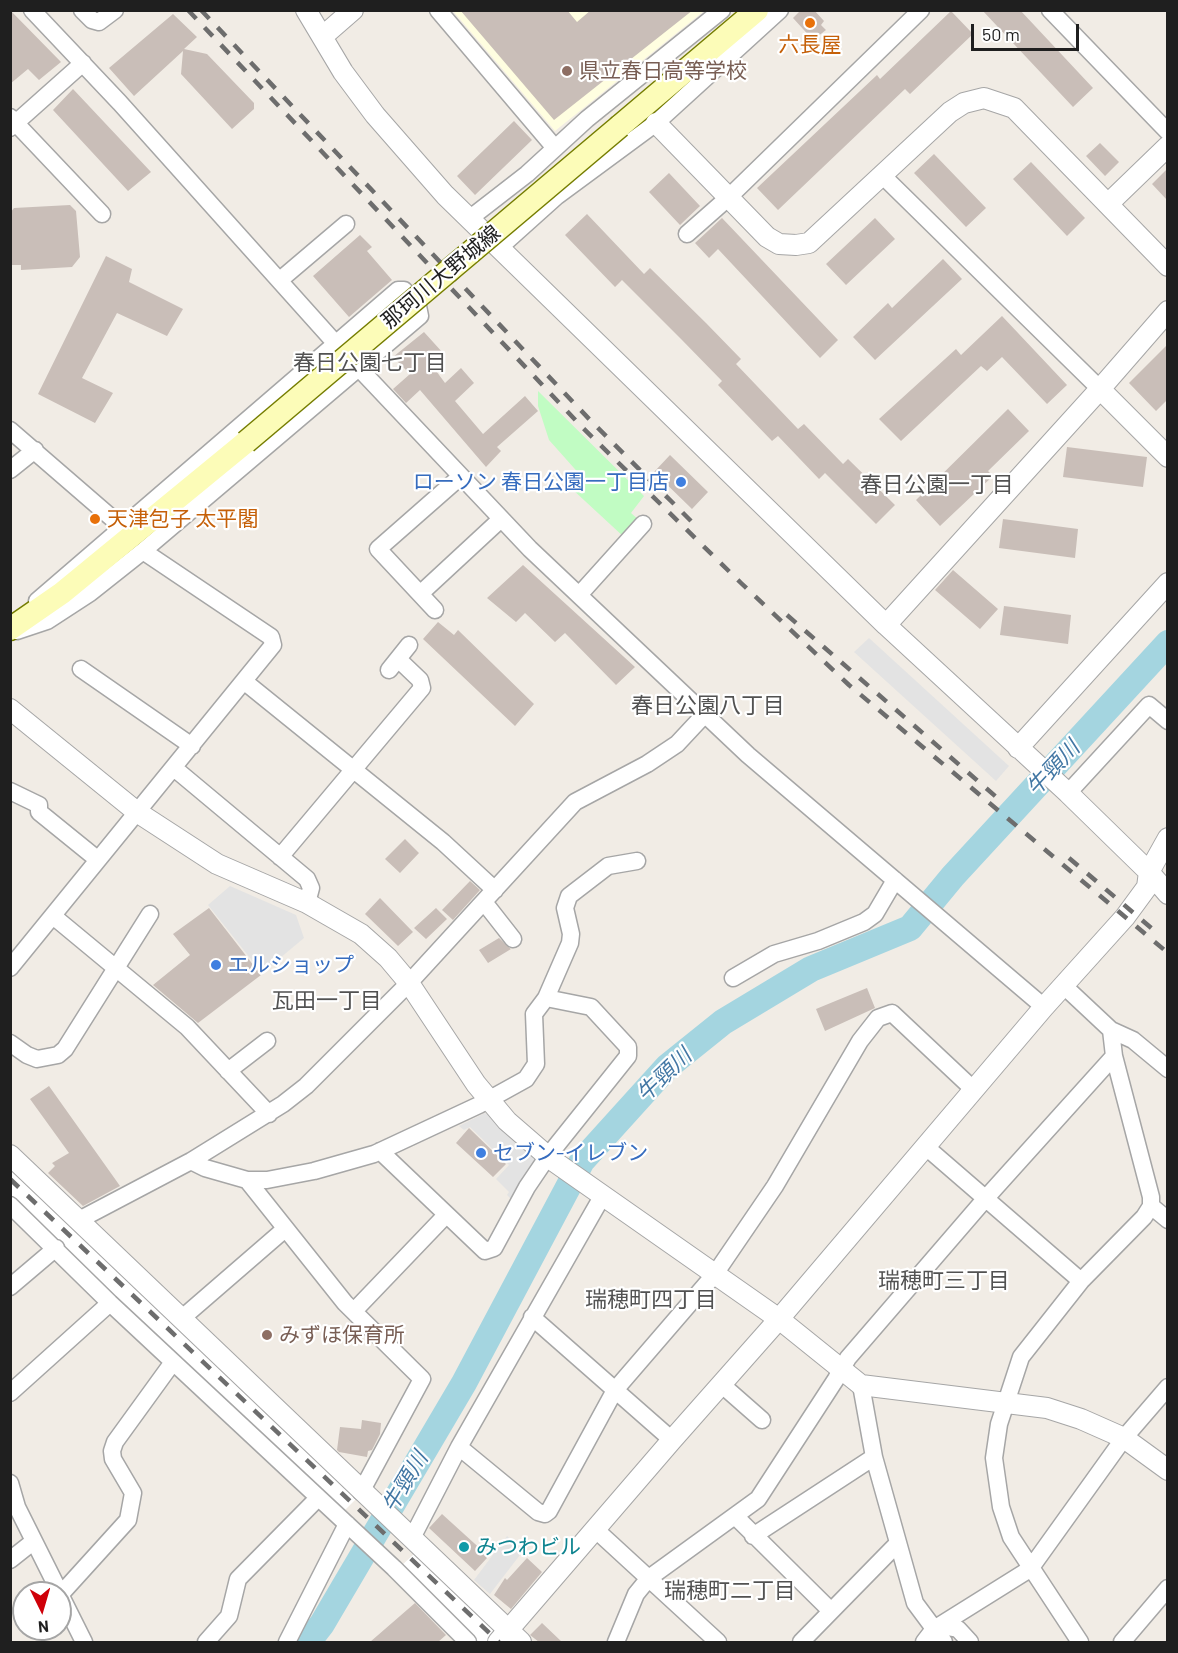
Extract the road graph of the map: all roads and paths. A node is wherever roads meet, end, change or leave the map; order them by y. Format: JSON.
{"nodes":[{"id":1,"x":32,"y":10,"type":"edge"},
{"id":2,"x":82,"y":10,"type":"edge"},
{"id":3,"x":115,"y":10,"type":"edge"},
{"id":4,"x":306,"y":10,"type":"edge"},
{"id":5,"x":353,"y":10,"type":"edge"},
{"id":6,"x":438,"y":10,"type":"edge"},
{"id":7,"x":722,"y":10,"type":"edge"},
{"id":8,"x":757,"y":10,"type":"edge"},
{"id":9,"x":780,"y":10,"type":"edge"},
{"id":10,"x":921,"y":10,"type":"edge"},
{"id":11,"x":1050,"y":10,"type":"edge"},
{"id":12,"x":322,"y":36,"type":"junction"},
{"id":13,"x":83,"y":63,"type":"junction"},
{"id":14,"x":13,"y":122,"type":"edge"},
{"id":15,"x":656,"y":123,"type":"junction"},
{"id":16,"x":1167,"y":132,"type":"edge"},
{"id":17,"x":1167,"y":146,"type":"edge"},
{"id":18,"x":555,"y":148,"type":"junction"},
{"id":19,"x":883,"y":176,"type":"junction"},
{"id":20,"x":729,"y":197,"type":"junction"},
{"id":21,"x":1109,"y":203,"type":"junction"},
{"id":22,"x":102,"y":214,"type":"dead end"},
{"id":23,"x":469,"y":219,"type":"junction"},
{"id":24,"x":346,"y":224,"type":"dead end"},
{"id":25,"x":687,"y":234,"type":"dead end"},
{"id":26,"x":499,"y":248,"type":"junction"},
{"id":27,"x":1167,"y":266,"type":"edge"},
{"id":28,"x":280,"y":280,"type":"junction"},
{"id":29,"x":1167,"y":311,"type":"edge"},
{"id":30,"x":336,"y":345,"type":"junction"},
{"id":31,"x":360,"y":367,"type":"junction"},
{"id":32,"x":1100,"y":389,"type":"junction"},
{"id":33,"x":10,"y":430,"type":"edge"},
{"id":34,"x":35,"y":450,"type":"junction"},
{"id":35,"x":1166,"y":454,"type":"edge"},
{"id":36,"x":10,"y":470,"type":"edge"},
{"id":37,"x":460,"y":477,"type":"junction"},
{"id":38,"x":501,"y":519,"type":"junction"},
{"id":39,"x":643,"y":524,"type":"dead end"},
{"id":40,"x":121,"y":526,"type":"junction"},
{"id":41,"x":143,"y":551,"type":"junction"},
{"id":42,"x":1167,"y":583,"type":"edge"},
{"id":43,"x":420,"y":594,"type":"junction"},
{"id":44,"x":580,"y":594,"type":"junction"},
{"id":45,"x":435,"y":610,"type":"dead end"},
{"id":46,"x":886,"y":625,"type":"junction"},
{"id":47,"x":10,"y":630,"type":"edge"},
{"id":48,"x":409,"y":645,"type":"dead end"},
{"id":49,"x":81,"y":669,"type":"dead end"},
{"id":50,"x":245,"y":682,"type":"junction"},
{"id":51,"x":10,"y":709,"type":"edge"},
{"id":52,"x":705,"y":714,"type":"junction"},
{"id":53,"x":1167,"y":721,"type":"edge"},
{"id":54,"x":192,"y":746,"type":"junction"},
{"id":55,"x":1018,"y":748,"type":"junction"},
{"id":56,"x":174,"y":768,"type":"junction"},
{"id":57,"x":354,"y":770,"type":"junction"},
{"id":58,"x":10,"y":790,"type":"edge"},
{"id":59,"x":1068,"y":793,"type":"junction"},
{"id":60,"x":136,"y":812,"type":"junction"},
{"id":61,"x":1167,"y":838,"type":"edge"},
{"id":62,"x":280,"y":857,"type":"junction"},
{"id":63,"x":97,"y":859,"type":"junction"},
{"id":64,"x":637,"y":861,"type":"dead end"},
{"id":65,"x":1149,"y":872,"type":"junction"},
{"id":66,"x":900,"y":884,"type":"junction"},
{"id":67,"x":1167,"y":894,"type":"edge"},
{"id":68,"x":490,"y":896,"type":"junction"},
{"id":69,"x":307,"y":903,"type":"junction"},
{"id":70,"x":150,"y":914,"type":"dead end"},
{"id":71,"x":53,"y":916,"type":"junction"},
{"id":72,"x":513,"y":939,"type":"dead end"},
{"id":73,"x":116,"y":967,"type":"junction"},
{"id":74,"x":10,"y":968,"type":"edge"},
{"id":75,"x":733,"y":978,"type":"dead end"},
{"id":76,"x":409,"y":982,"type":"junction"},
{"id":77,"x":1064,"y":986,"type":"junction"},
{"id":78,"x":546,"y":998,"type":"junction"},
{"id":79,"x":1044,"y":1007,"type":"junction"},
{"id":80,"x":1111,"y":1030,"type":"junction"},
{"id":81,"x":267,"y":1041,"type":"dead end"},
{"id":82,"x":10,"y":1043,"type":"edge"},
{"id":83,"x":1114,"y":1056,"type":"junction"},
{"id":84,"x":1167,"y":1069,"type":"edge"},
{"id":85,"x":228,"y":1071,"type":"junction"},
{"id":86,"x":974,"y":1089,"type":"junction"},
{"id":87,"x":488,"y":1100,"type":"junction"},
{"id":88,"x":269,"y":1114,"type":"junction"},
{"id":89,"x":926,"y":1147,"type":"junction"},
{"id":90,"x":380,"y":1151,"type":"junction"},
{"id":91,"x":10,"y":1155,"type":"edge"},
{"id":92,"x":550,"y":1158,"type":"junction"},
{"id":93,"x":191,"y":1161,"type":"junction"},
{"id":94,"x":247,"y":1180,"type":"junction"},
{"id":95,"x":603,"y":1195,"type":"junction"},
{"id":96,"x":986,"y":1198,"type":"junction"},
{"id":97,"x":10,"y":1205,"type":"edge"},
{"id":98,"x":1151,"y":1206,"type":"junction"},
{"id":99,"x":446,"y":1215,"type":"junction"},
{"id":100,"x":80,"y":1220,"type":"junction"},
{"id":101,"x":1167,"y":1220,"type":"edge"},
{"id":102,"x":285,"y":1229,"type":"junction"},
{"id":103,"x":56,"y":1248,"type":"junction"},
{"id":104,"x":715,"y":1274,"type":"junction"},
{"id":105,"x":1081,"y":1281,"type":"junction"},
{"id":106,"x":10,"y":1287,"type":"edge"},
{"id":107,"x":110,"y":1304,"type":"junction"},
{"id":108,"x":354,"y":1311,"type":"junction"},
{"id":109,"x":532,"y":1317,"type":"junction"},
{"id":110,"x":181,"y":1318,"type":"junction"},
{"id":111,"x":779,"y":1320,"type":"junction"},
{"id":112,"x":173,"y":1362,"type":"junction"},
{"id":113,"x":840,"y":1371,"type":"junction"},
{"id":114,"x":721,"y":1384,"type":"junction"},
{"id":115,"x":861,"y":1385,"type":"junction"},
{"id":116,"x":1167,"y":1387,"type":"edge"},
{"id":117,"x":615,"y":1390,"type":"junction"},
{"id":118,"x":11,"y":1391,"type":"edge"},
{"id":119,"x":1007,"y":1402,"type":"junction"},
{"id":120,"x":762,"y":1420,"type":"dead end"},
{"id":121,"x":1124,"y":1438,"type":"junction"},
{"id":122,"x":672,"y":1440,"type":"junction"},
{"id":123,"x":459,"y":1447,"type":"junction"},
{"id":124,"x":874,"y":1457,"type":"junction"},
{"id":125,"x":1167,"y":1470,"type":"edge"},
{"id":126,"x":10,"y":1483,"type":"edge"},
{"id":127,"x":362,"y":1492,"type":"junction"},
{"id":128,"x":317,"y":1498,"type":"junction"},
{"id":129,"x":735,"y":1516,"type":"junction"},
{"id":130,"x":347,"y":1524,"type":"junction"},
{"id":131,"x":597,"y":1530,"type":"junction"},
{"id":132,"x":753,"y":1536,"type":"junction"},
{"id":133,"x":412,"y":1538,"type":"junction"},
{"id":134,"x":34,"y":1541,"type":"junction"},
{"id":135,"x":897,"y":1544,"type":"junction"},
{"id":136,"x":10,"y":1560,"type":"edge"},
{"id":137,"x":1030,"y":1569,"type":"junction"},
{"id":138,"x":649,"y":1578,"type":"junction"},
{"id":139,"x":54,"y":1581,"type":"edge"},
{"id":140,"x":72,"y":1581,"type":"edge"},
{"id":141,"x":1167,"y":1588,"type":"edge"},
{"id":142,"x":831,"y":1611,"type":"junction"},
{"id":143,"x":72,"y":1618,"type":"edge"},
{"id":144,"x":510,"y":1638,"type":"edge"},
{"id":145,"x":934,"y":1638,"type":"edge"},
{"id":146,"x":84,"y":1642,"type":"edge"},
{"id":147,"x":206,"y":1642,"type":"edge"},
{"id":148,"x":287,"y":1642,"type":"edge"},
{"id":149,"x":468,"y":1642,"type":"edge"},
{"id":150,"x":616,"y":1642,"type":"edge"},
{"id":151,"x":718,"y":1642,"type":"edge"},
{"id":152,"x":801,"y":1642,"type":"edge"},
{"id":153,"x":970,"y":1642,"type":"edge"},
{"id":154,"x":1080,"y":1642,"type":"edge"},
{"id":155,"x":1122,"y":1642,"type":"edge"}],
"edges":[{"from":1,"to":13,"type":"street"},
{"from":2,"to":3,"type":"street"},
{"from":4,"to":12,"type":"street"},
{"from":5,"to":12,"type":"street"},
{"from":6,"to":18,"type":"street"},
{"from":7,"to":18,"type":"street"},
{"from":8,"to":47,"type":"main road","name":"那珂川大野城線","bridge":true},
{"from":9,"to":15,"type":"street"},
{"from":10,"to":20,"type":"street"},
{"from":11,"to":16,"type":"street"},
{"from":12,"to":23,"type":"street"},
{"from":13,"to":14,"type":"street"},
{"from":13,"to":28,"type":"street"},
{"from":14,"to":22,"type":"street"},
{"from":15,"to":20,"type":"street"},
{"from":15,"to":26,"type":"street"},
{"from":17,"to":21,"type":"street"},
{"from":18,"to":23,"type":"street"},
{"from":19,"to":20,"type":"street"},
{"from":19,"to":21,"type":"street"},
{"from":19,"to":32,"type":"street"},
{"from":20,"to":25,"type":"street"},
{"from":21,"to":27,"type":"street"},
{"from":23,"to":26,"type":"street"},
{"from":24,"to":28,"type":"street"},
{"from":26,"to":46,"type":"street"},
{"from":28,"to":30,"type":"street"},
{"from":29,"to":32,"type":"street"},
{"from":30,"to":31,"type":"street"},
{"from":30,"to":31,"type":"street"},
{"from":30,"to":40,"type":"street"},
{"from":31,"to":37,"type":"street"},
{"from":31,"to":41,"type":"street"},
{"from":32,"to":35,"type":"street"},
{"from":32,"to":46,"type":"street"},
{"from":33,"to":34,"type":"street"},
{"from":34,"to":36,"type":"street"},
{"from":34,"to":40,"type":"street"},
{"from":37,"to":38,"type":"street"},
{"from":37,"to":43,"type":"street"},
{"from":38,"to":43,"type":"street"},
{"from":38,"to":44,"type":"street"},
{"from":39,"to":44,"type":"street"},
{"from":40,"to":47,"type":"street"},
{"from":41,"to":47,"type":"street"},
{"from":41,"to":50,"type":"street"},
{"from":42,"to":55,"type":"street"},
{"from":43,"to":45,"type":"street"},
{"from":44,"to":52,"type":"street"},
{"from":46,"to":55,"type":"street"},
{"from":48,"to":57,"type":"street"},
{"from":49,"to":54,"type":"street"},
{"from":50,"to":54,"type":"street"},
{"from":50,"to":57,"type":"street"},
{"from":51,"to":60,"type":"street"},
{"from":52,"to":66,"type":"street"},
{"from":52,"to":68,"type":"street"},
{"from":53,"to":59,"type":"street"},
{"from":54,"to":56,"type":"street"},
{"from":55,"to":59,"type":"street"},
{"from":56,"to":60,"type":"street"},
{"from":56,"to":62,"type":"street"},
{"from":57,"to":62,"type":"street"},
{"from":57,"to":68,"type":"street"},
{"from":58,"to":63,"type":"street"},
{"from":59,"to":65,"type":"street"},
{"from":60,"to":63,"type":"street"},
{"from":60,"to":69,"type":"street"},
{"from":61,"to":65,"type":"street"},
{"from":62,"to":69,"type":"street"},
{"from":63,"to":71,"type":"street"},
{"from":64,"to":78,"type":"street"},
{"from":65,"to":67,"type":"street"},
{"from":65,"to":77,"type":"street"},
{"from":66,"to":75,"type":"street"},
{"from":66,"to":79,"type":"street"},
{"from":68,"to":72,"type":"street"},
{"from":68,"to":76,"type":"street"},
{"from":69,"to":76,"type":"street"},
{"from":70,"to":73,"type":"street"},
{"from":71,"to":73,"type":"street"},
{"from":71,"to":74,"type":"street"},
{"from":73,"to":82,"type":"street"},
{"from":73,"to":85,"type":"street"},
{"from":76,"to":87,"type":"street"},
{"from":76,"to":88,"type":"street"},
{"from":77,"to":79,"type":"street"},
{"from":77,"to":80,"type":"street"},
{"from":78,"to":87,"type":"street"},
{"from":78,"to":92,"type":"street"},
{"from":79,"to":86,"type":"street"},
{"from":80,"to":83,"type":"street"},
{"from":80,"to":84,"type":"street"},
{"from":81,"to":85,"type":"street"},
{"from":83,"to":96,"type":"street"},
{"from":83,"to":98,"type":"street"},
{"from":85,"to":88,"type":"street"},
{"from":86,"to":89,"type":"street"},
{"from":86,"to":104,"type":"street"},
{"from":87,"to":90,"type":"street"},
{"from":87,"to":92,"type":"street"},
{"from":88,"to":93,"type":"street"},
{"from":89,"to":96,"type":"street"},
{"from":89,"to":111,"type":"street"},
{"from":90,"to":94,"type":"street"},
{"from":90,"to":99,"type":"street"},
{"from":91,"to":100,"type":"street"},
{"from":92,"to":95,"type":"street"},
{"from":92,"to":99,"type":"street"},
{"from":93,"to":94,"type":"street"},
{"from":93,"to":100,"type":"street"},
{"from":94,"to":102,"type":"street"},
{"from":95,"to":104,"type":"street"},
{"from":95,"to":109,"type":"street"},
{"from":96,"to":105,"type":"street"},
{"from":96,"to":113,"type":"street"},
{"from":97,"to":103,"type":"street"},
{"from":98,"to":101,"type":"street"},
{"from":98,"to":105,"type":"street"},
{"from":99,"to":108,"type":"street"},
{"from":100,"to":110,"type":"street"},
{"from":102,"to":108,"type":"street"},
{"from":102,"to":110,"type":"street"},
{"from":103,"to":106,"type":"street"},
{"from":103,"to":107,"type":"street"},
{"from":104,"to":111,"type":"street"},
{"from":104,"to":117,"type":"street"},
{"from":105,"to":119,"type":"street"},
{"from":107,"to":112,"type":"street"},
{"from":107,"to":118,"type":"street"},
{"from":108,"to":127,"type":"street"},
{"from":109,"to":117,"type":"street"},
{"from":109,"to":123,"type":"street"},
{"from":110,"to":127,"type":"street"},
{"from":111,"to":113,"type":"street"},
{"from":111,"to":114,"type":"street"},
{"from":112,"to":128,"type":"street"},
{"from":112,"to":140,"type":"street"},
{"from":113,"to":115,"type":"street"},
{"from":113,"to":129,"type":"street"},
{"from":114,"to":120,"type":"street"},
{"from":114,"to":122,"type":"street"},
{"from":115,"to":119,"type":"street"},
{"from":115,"to":124,"type":"street"},
{"from":116,"to":121,"type":"street"},
{"from":117,"to":122,"type":"street"},
{"from":117,"to":123,"type":"street"},
{"from":119,"to":121,"type":"street"},
{"from":119,"to":137,"type":"street"},
{"from":121,"to":125,"type":"street"},
{"from":121,"to":137,"type":"street"},
{"from":122,"to":131,"type":"street"},
{"from":123,"to":133,"type":"street"},
{"from":124,"to":132,"type":"street"},
{"from":124,"to":135,"type":"street"},
{"from":126,"to":134,"type":"street"},
{"from":127,"to":133,"type":"street"},
{"from":128,"to":130,"type":"street"},
{"from":128,"to":147,"type":"street"},
{"from":129,"to":132,"type":"street"},
{"from":129,"to":138,"type":"street"},
{"from":130,"to":148,"type":"street"},
{"from":130,"to":149,"type":"street"},
{"from":131,"to":138,"type":"street"},
{"from":131,"to":144,"type":"street"},
{"from":132,"to":142,"type":"street"},
{"from":133,"to":144,"type":"street"},
{"from":134,"to":136,"type":"street"},
{"from":134,"to":139,"type":"street"},
{"from":135,"to":142,"type":"street"},
{"from":135,"to":145,"type":"street"},
{"from":137,"to":145,"type":"street"},
{"from":137,"to":154,"type":"street"},
{"from":138,"to":150,"type":"street"},
{"from":138,"to":151,"type":"street"},
{"from":141,"to":155,"type":"street"},
{"from":142,"to":152,"type":"street"},
{"from":143,"to":146,"type":"street"},
{"from":145,"to":153,"type":"street"}]}
